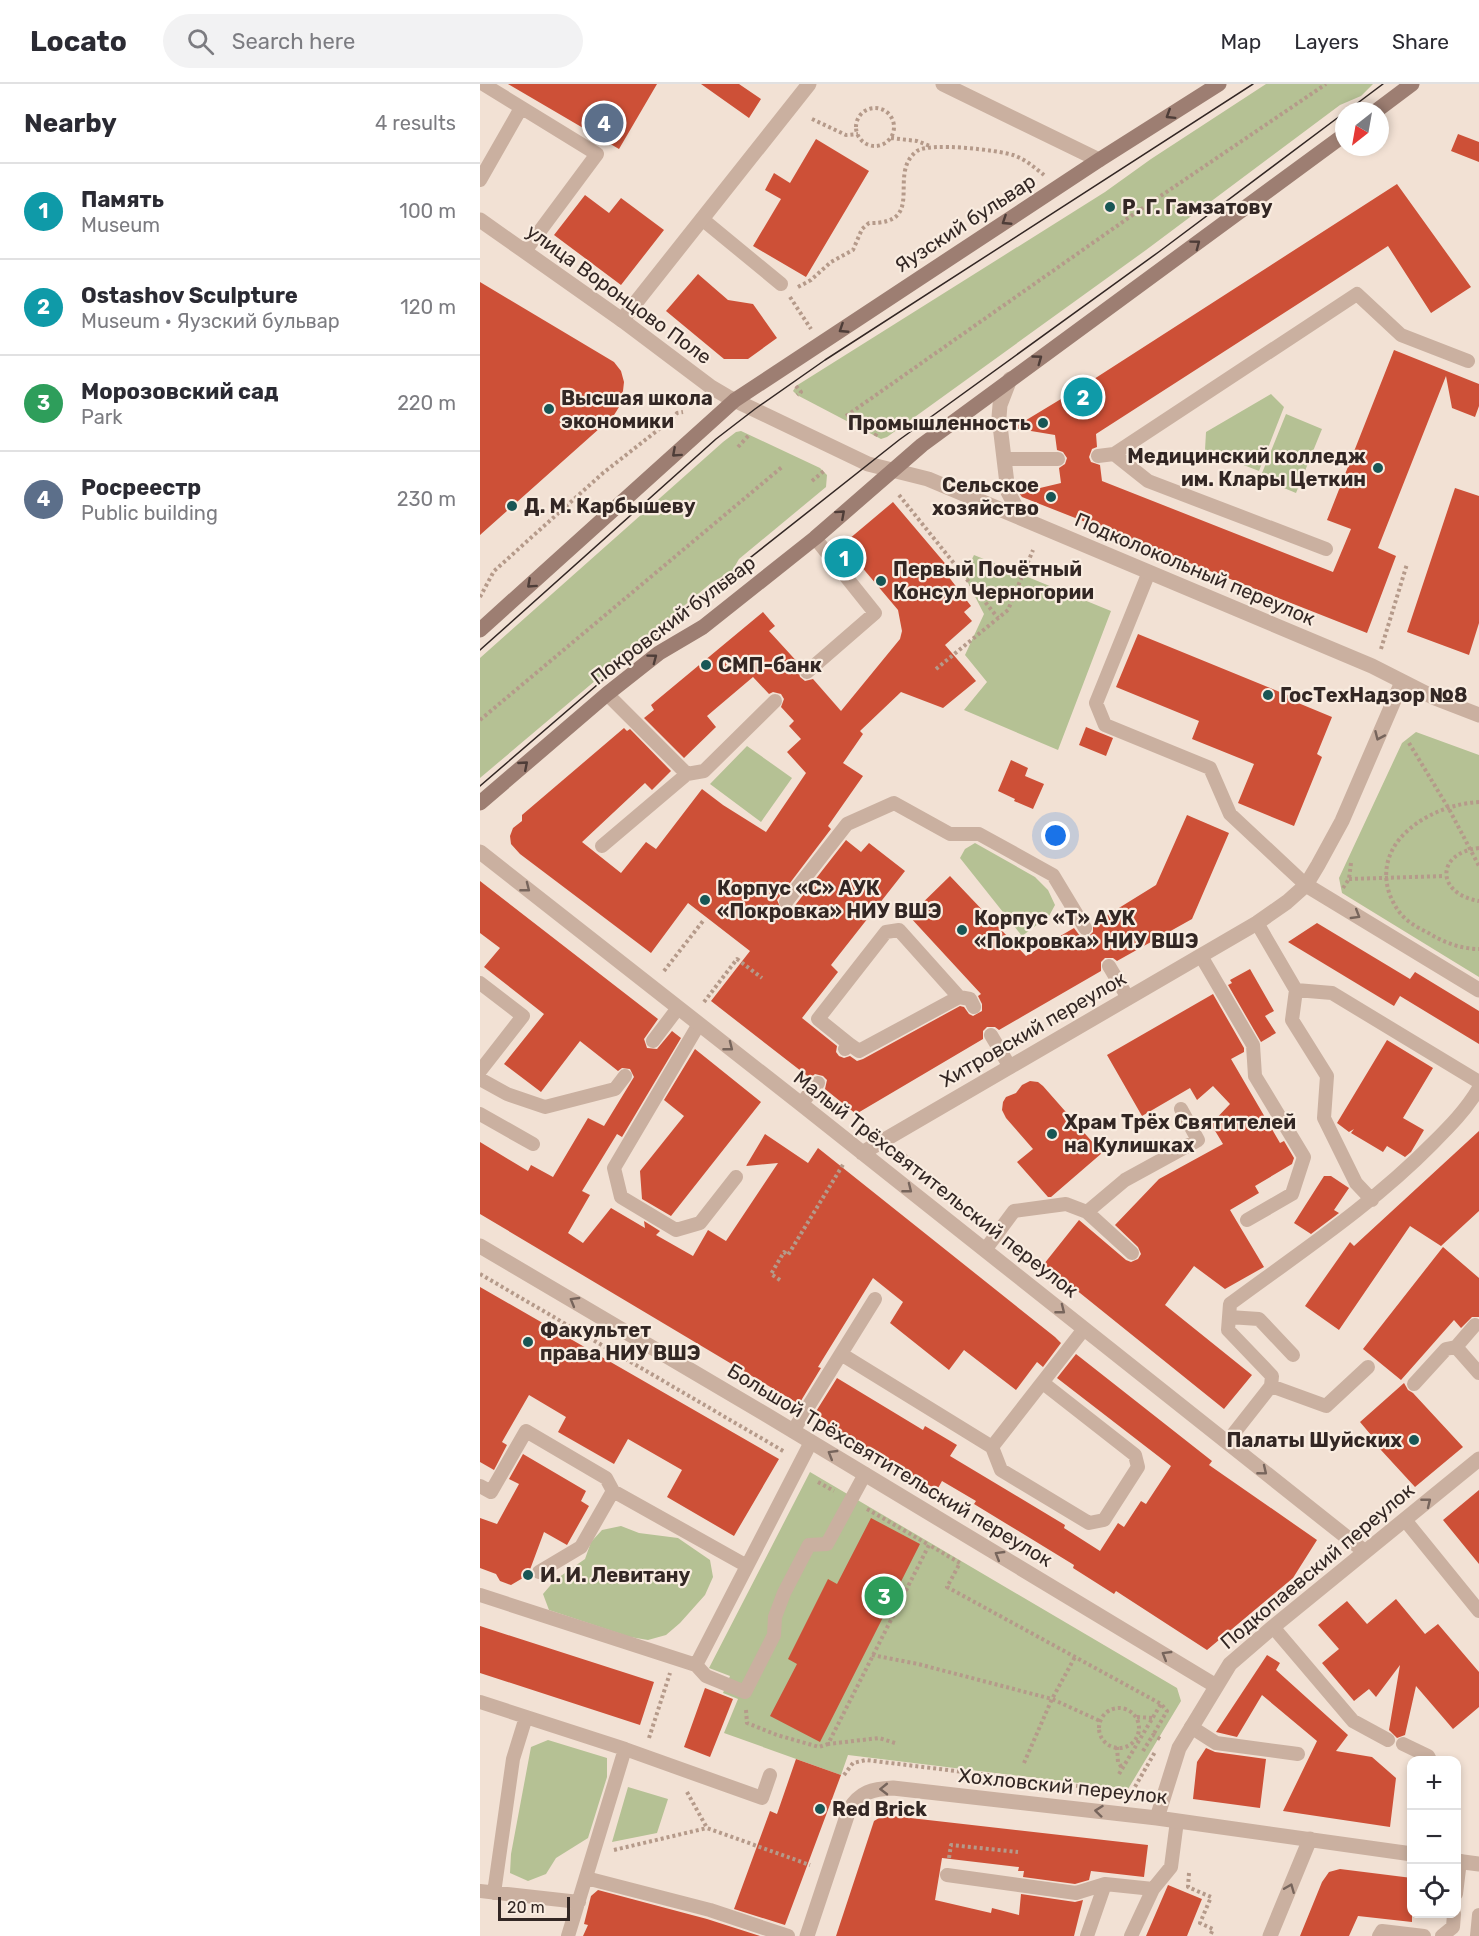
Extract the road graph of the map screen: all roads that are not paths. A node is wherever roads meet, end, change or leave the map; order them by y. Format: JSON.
{"nodes":[{"id":1,"x":483,"y":84,"type":"edge"},
{"id":2,"x":809,"y":84,"type":"edge"},
{"id":3,"x":943,"y":84,"type":"edge"},
{"id":4,"x":1219,"y":84,"type":"edge"},
{"id":5,"x":1412,"y":84,"type":"edge"},
{"id":6,"x":1388,"y":102,"type":"edge"},
{"id":7,"x":521,"y":108,"type":"junction"},
{"id":8,"x":1335,"y":142,"type":"edge"},
{"id":9,"x":1099,"y":160,"type":"junction"},
{"id":10,"x":480,"y":180,"type":"edge"},
{"id":11,"x":702,"y":219,"type":"junction"},
{"id":12,"x":481,"y":222,"type":"edge"},
{"id":13,"x":525,"y":251,"type":"junction"},
{"id":14,"x":784,"y":288,"type":"road end"},
{"id":15,"x":622,"y":320,"type":"junction"},
{"id":16,"x":1468,"y":361,"type":"dead end"},
{"id":17,"x":1010,"y":379,"type":"junction"},
{"id":18,"x":735,"y":400,"type":"junction"},
{"id":19,"x":1114,"y":454,"type":"junction"},
{"id":20,"x":1098,"y":456,"type":"dead end"},
{"id":21,"x":1005,"y":459,"type":"junction"},
{"id":22,"x":1058,"y":459,"type":"dead end"},
{"id":23,"x":891,"y":470,"type":"junction"},
{"id":24,"x":1032,"y":524,"type":"junction"},
{"id":25,"x":815,"y":538,"type":"junction"},
{"id":26,"x":1326,"y":549,"type":"dead end"},
{"id":27,"x":1149,"y":572,"type":"junction"},
{"id":28,"x":480,"y":630,"type":"edge"},
{"id":29,"x":807,"y":672,"type":"dead end"},
{"id":30,"x":1402,"y":682,"type":"junction"},
{"id":31,"x":607,"y":694,"type":"junction"},
{"id":32,"x":775,"y":701,"type":"dead end"},
{"id":33,"x":1479,"y":715,"type":"edge"},
{"id":34,"x":687,"y":774,"type":"junction"},
{"id":35,"x":480,"y":803,"type":"edge"},
{"id":36,"x":602,"y":846,"type":"dead end"},
{"id":37,"x":480,"y":852,"type":"edge"},
{"id":38,"x":1306,"y":885,"type":"junction"},
{"id":39,"x":786,"y":902,"type":"dead end"},
{"id":40,"x":1257,"y":923,"type":"junction"},
{"id":41,"x":1085,"y":928,"type":"dead end"},
{"id":42,"x":1201,"y":956,"type":"junction"},
{"id":43,"x":1109,"y":966,"type":"dead end"},
{"id":44,"x":480,"y":983,"type":"edge"},
{"id":45,"x":1296,"y":990,"type":"junction"},
{"id":46,"x":1479,"y":990,"type":"edge"},
{"id":47,"x":960,"y":997,"type":"junction"},
{"id":48,"x":1128,"y":998,"type":"junction"},
{"id":49,"x":974,"y":1007,"type":"dead end"},
{"id":50,"x":678,"y":1008,"type":"junction"},
{"id":51,"x":699,"y":1024,"type":"junction"},
{"id":52,"x":991,"y":1035,"type":"dead end"},
{"id":53,"x":653,"y":1041,"type":"dead end"},
{"id":54,"x":1010,"y":1066,"type":"junction"},
{"id":55,"x":480,"y":1071,"type":"edge"},
{"id":56,"x":625,"y":1077,"type":"dead end"},
{"id":57,"x":480,"y":1079,"type":"edge"},
{"id":58,"x":1479,"y":1082,"type":"edge"},
{"id":59,"x":818,"y":1083,"type":"dead end"},
{"id":60,"x":1479,"y":1088,"type":"edge"},
{"id":61,"x":801,"y":1104,"type":"junction"},
{"id":62,"x":1181,"y":1109,"type":"dead end"},
{"id":63,"x":480,"y":1114,"type":"edge"},
{"id":64,"x":533,"y":1144,"type":"dead end"},
{"id":65,"x":862,"y":1153,"type":"junction"},
{"id":66,"x":736,"y":1177,"type":"dead end"},
{"id":67,"x":1372,"y":1200,"type":"junction"},
{"id":68,"x":1087,"y":1212,"type":"junction"},
{"id":69,"x":1247,"y":1220,"type":"dead end"},
{"id":70,"x":480,"y":1246,"type":"edge"},
{"id":71,"x":985,"y":1250,"type":"junction"},
{"id":72,"x":1132,"y":1253,"type":"dead end"},
{"id":73,"x":875,"y":1299,"type":"dead end"},
{"id":74,"x":1229,"y":1317,"type":"junction"},
{"id":75,"x":1475,"y":1325,"type":"dead end"},
{"id":76,"x":1084,"y":1329,"type":"junction"},
{"id":77,"x":1456,"y":1347,"type":"junction"},
{"id":78,"x":841,"y":1354,"type":"junction"},
{"id":79,"x":1293,"y":1355,"type":"dead end"},
{"id":80,"x":1368,"y":1367,"type":"dead end"},
{"id":81,"x":1479,"y":1373,"type":"edge"},
{"id":82,"x":1042,"y":1383,"type":"junction"},
{"id":83,"x":1414,"y":1384,"type":"dead end"},
{"id":84,"x":1271,"y":1386,"type":"junction"},
{"id":85,"x":794,"y":1431,"type":"junction"},
{"id":86,"x":811,"y":1442,"type":"junction"},
{"id":87,"x":1227,"y":1442,"type":"junction"},
{"id":88,"x":992,"y":1447,"type":"junction"},
{"id":89,"x":1479,"y":1459,"type":"edge"},
{"id":90,"x":865,"y":1474,"type":"junction"},
{"id":91,"x":480,"y":1486,"type":"edge"},
{"id":92,"x":613,"y":1491,"type":"junction"},
{"id":93,"x":1405,"y":1520,"type":"junction"},
{"id":94,"x":1364,"y":1551,"type":"junction"},
{"id":95,"x":747,"y":1566,"type":"junction"},
{"id":96,"x":539,"y":1572,"type":"dead end"},
{"id":97,"x":480,"y":1595,"type":"edge"},
{"id":98,"x":1479,"y":1611,"type":"edge"},
{"id":99,"x":1273,"y":1627,"type":"junction"},
{"id":100,"x":696,"y":1665,"type":"junction"},
{"id":101,"x":1216,"y":1686,"type":"junction"},
{"id":102,"x":480,"y":1702,"type":"edge"},
{"id":103,"x":526,"y":1717,"type":"junction"},
{"id":104,"x":1191,"y":1727,"type":"junction"},
{"id":105,"x":1388,"y":1740,"type":"dead end"},
{"id":106,"x":1403,"y":1744,"type":"dead end"},
{"id":107,"x":626,"y":1749,"type":"junction"},
{"id":108,"x":1299,"y":1754,"type":"dead end"},
{"id":109,"x":1428,"y":1756,"type":"edge"},
{"id":110,"x":770,"y":1775,"type":"dead end"},
{"id":111,"x":1157,"y":1818,"type":"junction"},
{"id":112,"x":1177,"y":1821,"type":"junction"},
{"id":113,"x":1310,"y":1839,"type":"junction"},
{"id":114,"x":1407,"y":1853,"type":"edge"},
{"id":115,"x":1461,"y":1861,"type":"edge"},
{"id":116,"x":1479,"y":1864,"type":"edge"},
{"id":117,"x":947,"y":1875,"type":"dead end"},
{"id":118,"x":586,"y":1878,"type":"junction"},
{"id":119,"x":1105,"y":1884,"type":"junction"},
{"id":120,"x":1153,"y":1889,"type":"junction"},
{"id":121,"x":487,"y":1892,"type":"edge"},
{"id":122,"x":579,"y":1902,"type":"junction"},
{"id":123,"x":1479,"y":1915,"type":"edge"},
{"id":124,"x":1453,"y":1918,"type":"edge"},
{"id":125,"x":568,"y":1936,"type":"edge"},
{"id":126,"x":788,"y":1936,"type":"edge"},
{"id":127,"x":807,"y":1936,"type":"edge"},
{"id":128,"x":1087,"y":1936,"type":"edge"},
{"id":129,"x":1131,"y":1936,"type":"edge"},
{"id":130,"x":1270,"y":1936,"type":"edge"},
{"id":131,"x":1379,"y":1936,"type":"edge"},
{"id":132,"x":1424,"y":1936,"type":"edge"},
{"id":133,"x":1442,"y":1936,"type":"edge"},
{"id":134,"x":1477,"y":1936,"type":"edge"}],
"edges":[{"from":1,"to":7,"type":"lane"},
{"from":2,"to":11,"type":"street"},
{"from":3,"to":9,"type":"street"},
{"from":4,"to":9,"type":"main road","name":"Яузский бульвар","one_way":true},
{"from":5,"to":6,"type":"main road"},
{"from":7,"to":10,"type":"lane"},
{"from":7,"to":13,"type":"lane"},
{"from":17,"to":8,"type":"main road","one_way":true},
{"from":9,"to":18,"type":"main road","name":"Яузский бульвар","one_way":true},
{"from":11,"to":14,"type":"lane"},
{"from":11,"to":15,"type":"street"},
{"from":12,"to":13,"type":"street","name":"улица Воронцово Поле"},
{"from":13,"to":15,"type":"street","name":"улица Воронцово Поле"},
{"from":15,"to":18,"type":"street","name":"улица Воронцово Поле"},
{"from":16,"to":19,"type":"lane"},
{"from":17,"to":21,"type":"street"},
{"from":17,"to":23,"type":"main road"},
{"from":18,"to":23,"type":"street","name":"улица Воронцово Поле"},
{"from":18,"to":28,"type":"main road","one_way":true},
{"from":19,"to":20,"type":"lane"},
{"from":19,"to":26,"type":"lane"},
{"from":21,"to":22,"type":"lane"},
{"from":21,"to":24,"type":"street"},
{"from":23,"to":24,"type":"street","name":"Подколокольный переулок"},
{"from":25,"to":23,"type":"main road","name":"Покровский бульвар","one_way":true},
{"from":24,"to":27,"type":"street","name":"Подколокольный переулок"},
{"from":25,"to":29,"type":"lane"},
{"from":31,"to":25,"type":"main road","name":"Покровский бульвар","one_way":true},
{"from":27,"to":30,"type":"street","name":"Подколокольный переулок"},
{"from":27,"to":38,"type":"lane"},
{"from":30,"to":33,"type":"street","name":"Подколокольный переулок"},
{"from":30,"to":38,"type":"street","name":"Хитровский переулок","one_way":true},
{"from":31,"to":34,"type":"lane"},
{"from":35,"to":31,"type":"main road","name":"Покровский бульвар","one_way":true},
{"from":32,"to":34,"type":"lane"},
{"from":34,"to":36,"type":"lane"},
{"from":37,"to":50,"type":"street","name":"Малый Трёхсвятительский переулок","one_way":true},
{"from":38,"to":40,"type":"street","name":"Хитровский переулок"},
{"from":38,"to":46,"type":"street","one_way":true},
{"from":39,"to":41,"type":"lane"},
{"from":40,"to":42,"type":"street","name":"Хитровский переулок"},
{"from":40,"to":45,"type":"lane"},
{"from":42,"to":48,"type":"street","name":"Хитровский переулок"},
{"from":42,"to":69,"type":"lane"},
{"from":43,"to":48,"type":"lane"},
{"from":44,"to":55,"type":"lane"},
{"from":45,"to":58,"type":"lane"},
{"from":45,"to":67,"type":"lane"},
{"from":47,"to":47,"type":"lane"},
{"from":47,"to":49,"type":"lane"},
{"from":48,"to":54,"type":"street","name":"Хитровский переулок"},
{"from":50,"to":51,"type":"street","name":"Малый Трёхсвятительский переулок"},
{"from":50,"to":53,"type":"lane"},
{"from":51,"to":61,"type":"street","name":"Малый Трёхсвятительский переулок","one_way":true},
{"from":51,"to":66,"type":"lane"},
{"from":52,"to":54,"type":"lane"},
{"from":54,"to":65,"type":"street","name":"Хитровский переулок"},
{"from":56,"to":57,"type":"lane"},
{"from":59,"to":61,"type":"lane"},
{"from":60,"to":67,"type":"lane"},
{"from":61,"to":65,"type":"street","name":"Малый Трёхсвятительский переулок"},
{"from":62,"to":68,"type":"lane"},
{"from":63,"to":64,"type":"lane"},
{"from":65,"to":71,"type":"street","name":"Малый Трёхсвятительский переулок","one_way":true},
{"from":67,"to":74,"type":"lane"},
{"from":68,"to":71,"type":"lane"},
{"from":68,"to":72,"type":"lane"},
{"from":85,"to":70,"type":"street","name":"Большой Трёхсвятительский переулок","one_way":true},
{"from":71,"to":76,"type":"street","name":"Малый Трёхсвятительский переулок","one_way":true},
{"from":73,"to":78,"type":"lane"},
{"from":74,"to":79,"type":"lane"},
{"from":74,"to":84,"type":"lane"},
{"from":75,"to":77,"type":"lane"},
{"from":76,"to":82,"type":"lane"},
{"from":76,"to":87,"type":"street","name":"Малый Трёхсвятительский переулок"},
{"from":77,"to":81,"type":"lane"},
{"from":77,"to":83,"type":"lane"},
{"from":78,"to":85,"type":"lane"},
{"from":78,"to":88,"type":"lane"},
{"from":80,"to":84,"type":"lane"},
{"from":82,"to":88,"type":"lane"},
{"from":82,"to":88,"type":"lane"},
{"from":84,"to":87,"type":"lane"},
{"from":85,"to":86,"type":"street","name":"Большой Трёхсвятительский переулок"},
{"from":90,"to":86,"type":"street","name":"Большой Трёхсвятительский переулок","one_way":true},
{"from":86,"to":95,"type":"lane"},
{"from":87,"to":94,"type":"street","name":"Малый Трёхсвятительский переулок","one_way":true},
{"from":93,"to":89,"type":"street","name":"Подкопаевский переулок","one_way":true},
{"from":90,"to":100,"type":"lane"},
{"from":101,"to":90,"type":"street","name":"Большой Трёхсвятительский переулок","one_way":true},
{"from":91,"to":92,"type":"lane"},
{"from":92,"to":95,"type":"lane"},
{"from":92,"to":96,"type":"lane"},
{"from":93,"to":94,"type":"street","name":"Подкопаевский переулок"},
{"from":93,"to":98,"type":"lane"},
{"from":94,"to":99,"type":"street","name":"Подкопаевский переулок"},
{"from":95,"to":100,"type":"lane"},
{"from":97,"to":100,"type":"lane"},
{"from":99,"to":101,"type":"street","name":"Подкопаевский переулок"},
{"from":99,"to":105,"type":"lane"},
{"from":101,"to":104,"type":"street","name":"Подкопаевский переулок"},
{"from":102,"to":103,"type":"lane"},
{"from":103,"to":107,"type":"lane"},
{"from":103,"to":121,"type":"lane"},
{"from":104,"to":108,"type":"lane"},
{"from":104,"to":111,"type":"street","name":"Подкопаевский переулок"},
{"from":106,"to":109,"type":"lane"},
{"from":107,"to":110,"type":"lane"},
{"from":107,"to":118,"type":"lane"},
{"from":111,"to":112,"type":"street","name":"Хохловский переулок"},
{"from":111,"to":127,"type":"street","name":"Хохловский переулок","one_way":true},
{"from":112,"to":113,"type":"street","name":"Хохловский переулок"},
{"from":112,"to":120,"type":"lane"},
{"from":113,"to":114,"type":"street","name":"Хохловский переулок"},
{"from":130,"to":113,"type":"street","one_way":true},
{"from":115,"to":116,"type":"street"},
{"from":117,"to":119,"type":"lane"},
{"from":118,"to":122,"type":"lane"},
{"from":118,"to":126,"type":"lane"},
{"from":119,"to":120,"type":"lane"},
{"from":119,"to":128,"type":"lane"},
{"from":120,"to":129,"type":"lane"},
{"from":121,"to":122,"type":"lane"},
{"from":122,"to":125,"type":"lane"},
{"from":123,"to":134,"type":"lane"},
{"from":124,"to":133,"type":"lane"},
{"from":131,"to":132,"type":"lane"}]}
